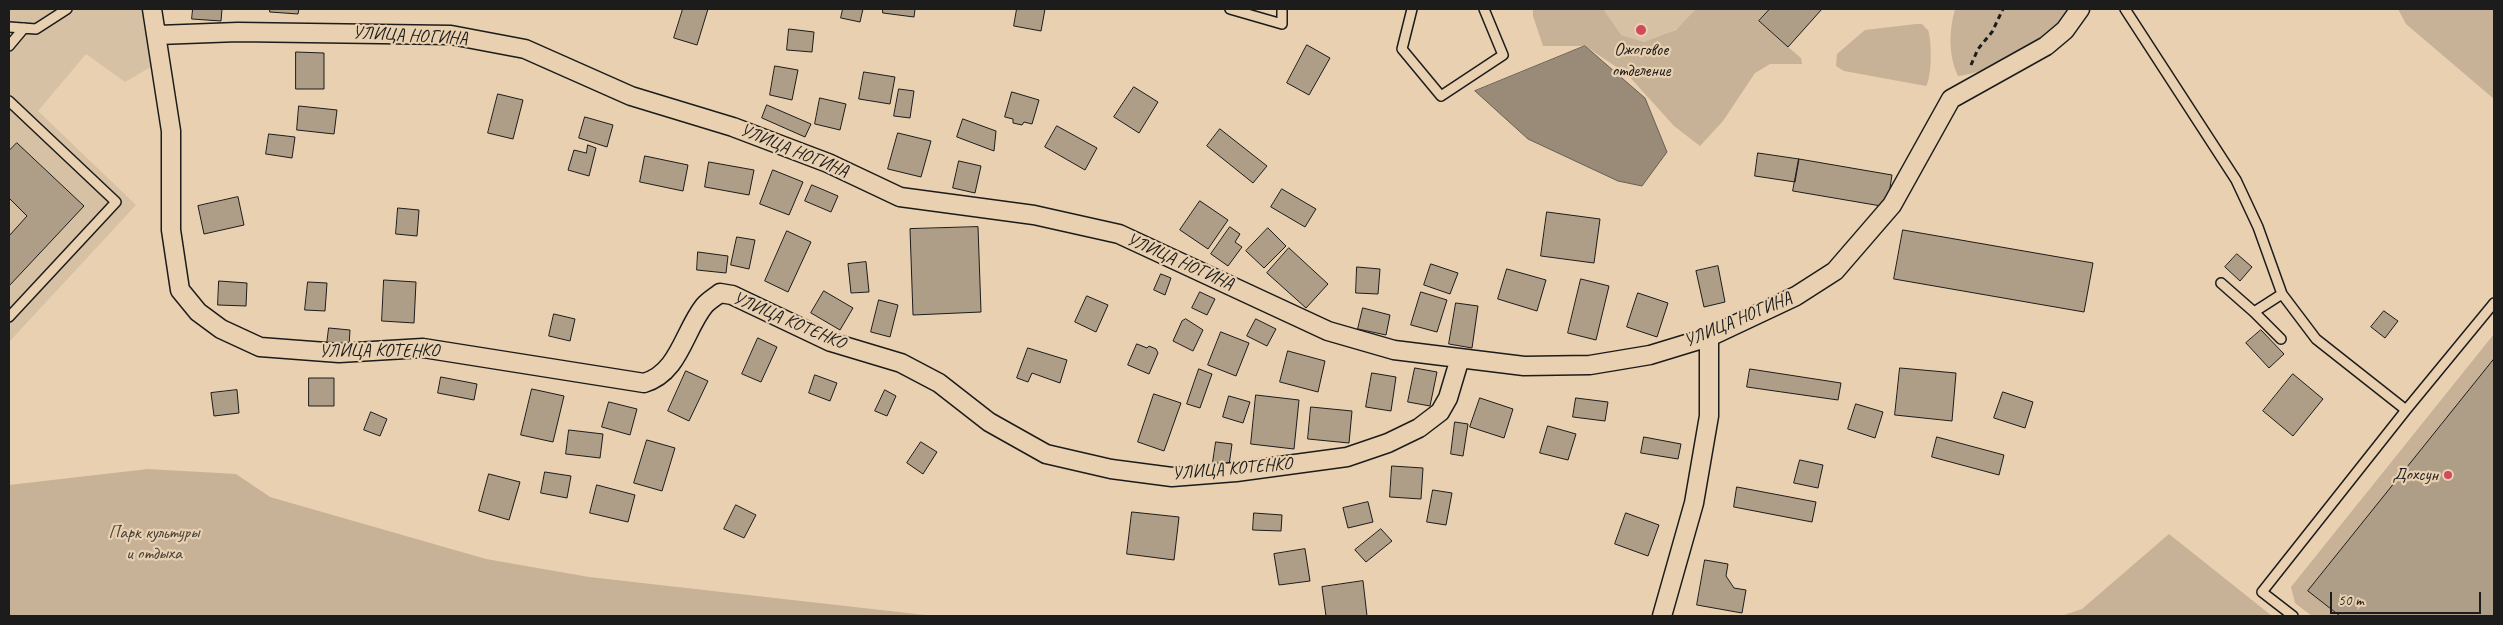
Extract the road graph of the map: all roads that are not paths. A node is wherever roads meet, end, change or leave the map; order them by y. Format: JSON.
{"nodes":[{"id":1,"x":67,"y":9,"type":"edge"},
{"id":2,"x":152,"y":9,"type":"edge"},
{"id":3,"x":1230,"y":9,"type":"edge"},
{"id":4,"x":1282,"y":9,"type":"edge"},
{"id":5,"x":1412,"y":9,"type":"edge"},
{"id":6,"x":1484,"y":9,"type":"edge"},
{"id":7,"x":2080,"y":9,"type":"edge"},
{"id":8,"x":2125,"y":9,"type":"edge"},
{"id":9,"x":9,"y":26,"type":"edge"},
{"id":10,"x":24,"y":28,"type":"junction"},
{"id":11,"x":158,"y":35,"type":"junction"},
{"id":12,"x":9,"y":46,"type":"edge"},
{"id":13,"x":9,"y":101,"type":"edge"},
{"id":14,"x":2221,"y":284,"type":"dead end"},
{"id":15,"x":2282,"y":294,"type":"junction"},
{"id":16,"x":2494,"y":303,"type":"edge"},
{"id":17,"x":2254,"y":312,"type":"junction"},
{"id":18,"x":9,"y":317,"type":"edge"},
{"id":19,"x":1709,"y":337,"type":"junction"},
{"id":20,"x":2281,"y":339,"type":"dead end"},
{"id":21,"x":1460,"y":358,"type":"junction"},
{"id":22,"x":2406,"y":410,"type":"junction"},
{"id":23,"x":1662,"y":616,"type":"edge"},
{"id":24,"x":2293,"y":616,"type":"edge"}],
"edges":[{"from":1,"to":10,"type":"lane"},
{"from":2,"to":11,"type":"street","name":"УЛИЦА КОТЕНКО"},
{"from":3,"to":4,"type":"lane"},
{"from":5,"to":6,"type":"lane"},
{"from":7,"to":19,"type":"street","name":"УЛИЦА НОГИНА"},
{"from":8,"to":15,"type":"lane"},
{"from":9,"to":10,"type":"lane"},
{"from":10,"to":12,"type":"lane"},
{"from":11,"to":21,"type":"street","name":"УЛИЦА НОГИНА"},
{"from":11,"to":21,"type":"street","name":"УЛИЦА КОТЕНКО"},
{"from":13,"to":18,"type":"lane"},
{"from":14,"to":17,"type":"lane"},
{"from":15,"to":17,"type":"lane"},
{"from":15,"to":22,"type":"lane"},
{"from":16,"to":22,"type":"lane"},
{"from":17,"to":20,"type":"lane"},
{"from":19,"to":21,"type":"street","name":"УЛИЦА НОГИНА"},
{"from":19,"to":23,"type":"street"},
{"from":22,"to":24,"type":"lane"}]}
